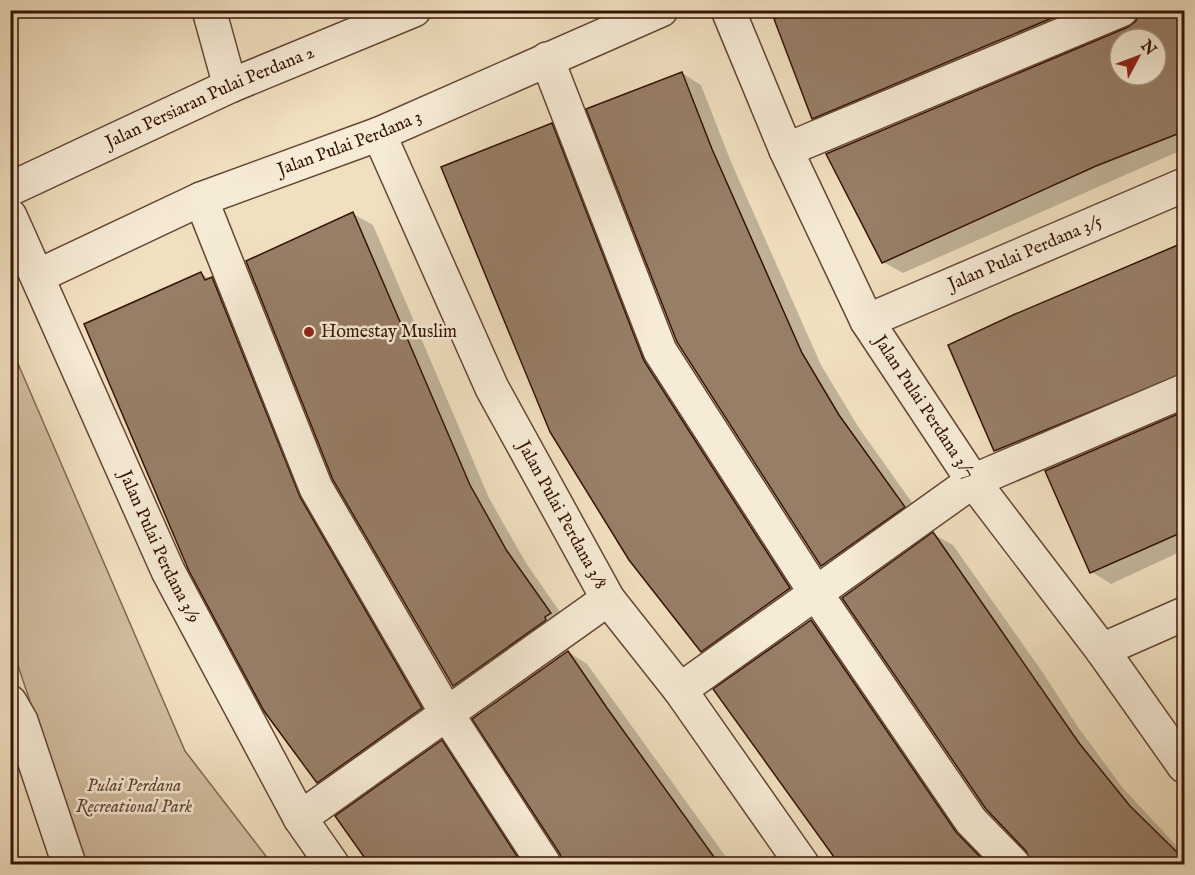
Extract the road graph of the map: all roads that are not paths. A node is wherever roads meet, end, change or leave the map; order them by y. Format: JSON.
{"nodes":[{"id":1,"x":209,"y":10,"type":"edge"},
{"id":2,"x":414,"y":10,"type":"edge"},
{"id":3,"x":661,"y":10,"type":"edge"},
{"id":4,"x":728,"y":10,"type":"edge"},
{"id":5,"x":1120,"y":10,"type":"edge"},
{"id":6,"x":546,"y":59,"type":"junction"},
{"id":7,"x":230,"y":86,"type":"junction"},
{"id":8,"x":379,"y":134,"type":"junction"},
{"id":9,"x":786,"y":150,"type":"junction"},
{"id":10,"x":1185,"y":185,"type":"edge"},
{"id":11,"x":10,"y":189,"type":"edge"},
{"id":12,"x":201,"y":199,"type":"junction"},
{"id":13,"x":10,"y":216,"type":"edge"},
{"id":14,"x":38,"y":276,"type":"junction"},
{"id":15,"x":867,"y":321,"type":"junction"},
{"id":16,"x":1185,"y":391,"type":"edge"},
{"id":17,"x":973,"y":481,"type":"junction"},
{"id":18,"x":815,"y":592,"type":"junction"},
{"id":19,"x":608,"y":599,"type":"junction"},
{"id":20,"x":1185,"y":614,"type":"edge"},
{"id":21,"x":1102,"y":650,"type":"junction"},
{"id":22,"x":680,"y":690,"type":"junction"},
{"id":23,"x":10,"y":702,"type":"edge"},
{"id":24,"x":447,"y":714,"type":"junction"},
{"id":25,"x":1185,"y":766,"type":"edge"},
{"id":26,"x":300,"y":818,"type":"junction"},
{"id":27,"x":69,"y":864,"type":"edge"},
{"id":28,"x":332,"y":864,"type":"edge"},
{"id":29,"x":544,"y":864,"type":"edge"},
{"id":30,"x":802,"y":864,"type":"edge"},
{"id":31,"x":1013,"y":864,"type":"edge"}],
"edges":[{"from":1,"to":7,"type":"street"},
{"from":2,"to":7,"type":"street","name":"Jalan Persiaran Pulai Perdana 2"},
{"from":3,"to":6,"type":"street","name":"Jalan Pulai Perdana 3"},
{"from":4,"to":9,"type":"street","name":"Jalan Pulai Perdana 3/7"},
{"from":5,"to":9,"type":"street"},
{"from":6,"to":8,"type":"street","name":"Jalan Pulai Perdana 3"},
{"from":6,"to":18,"type":"street"},
{"from":7,"to":11,"type":"street","name":"Jalan Persiaran Pulai Perdana 2"},
{"from":8,"to":12,"type":"street","name":"Jalan Pulai Perdana 3"},
{"from":8,"to":19,"type":"street","name":"Jalan Pulai Perdana 3/8"},
{"from":9,"to":15,"type":"street","name":"Jalan Pulai Perdana 3/7"},
{"from":10,"to":15,"type":"street","name":"Jalan Pulai Perdana 3/5"},
{"from":12,"to":14,"type":"street","name":"Jalan Pulai Perdana 3"},
{"from":12,"to":24,"type":"street"},
{"from":13,"to":14,"type":"street","name":"Jalan Pulai Perdana 3/9"},
{"from":14,"to":26,"type":"street","name":"Jalan Pulai Perdana 3/9"},
{"from":15,"to":17,"type":"street","name":"Jalan Pulai Perdana 3/7"},
{"from":16,"to":17,"type":"street"},
{"from":17,"to":18,"type":"street"},
{"from":17,"to":21,"type":"street","name":"Jalan Pulai Perdana 3/7"},
{"from":18,"to":22,"type":"street"},
{"from":18,"to":31,"type":"street"},
{"from":19,"to":22,"type":"street","name":"Jalan Pulai Perdana 3/8"},
{"from":19,"to":24,"type":"street"},
{"from":20,"to":21,"type":"street"},
{"from":21,"to":25,"type":"street","name":"Jalan Pulai Perdana 3/7"},
{"from":22,"to":30,"type":"street","name":"Jalan Pulai Perdana 3/8"},
{"from":23,"to":27,"type":"street"},
{"from":24,"to":26,"type":"street"},
{"from":24,"to":29,"type":"street"},
{"from":26,"to":28,"type":"street","name":"Jalan Pulai Perdana 3/9"}]}
